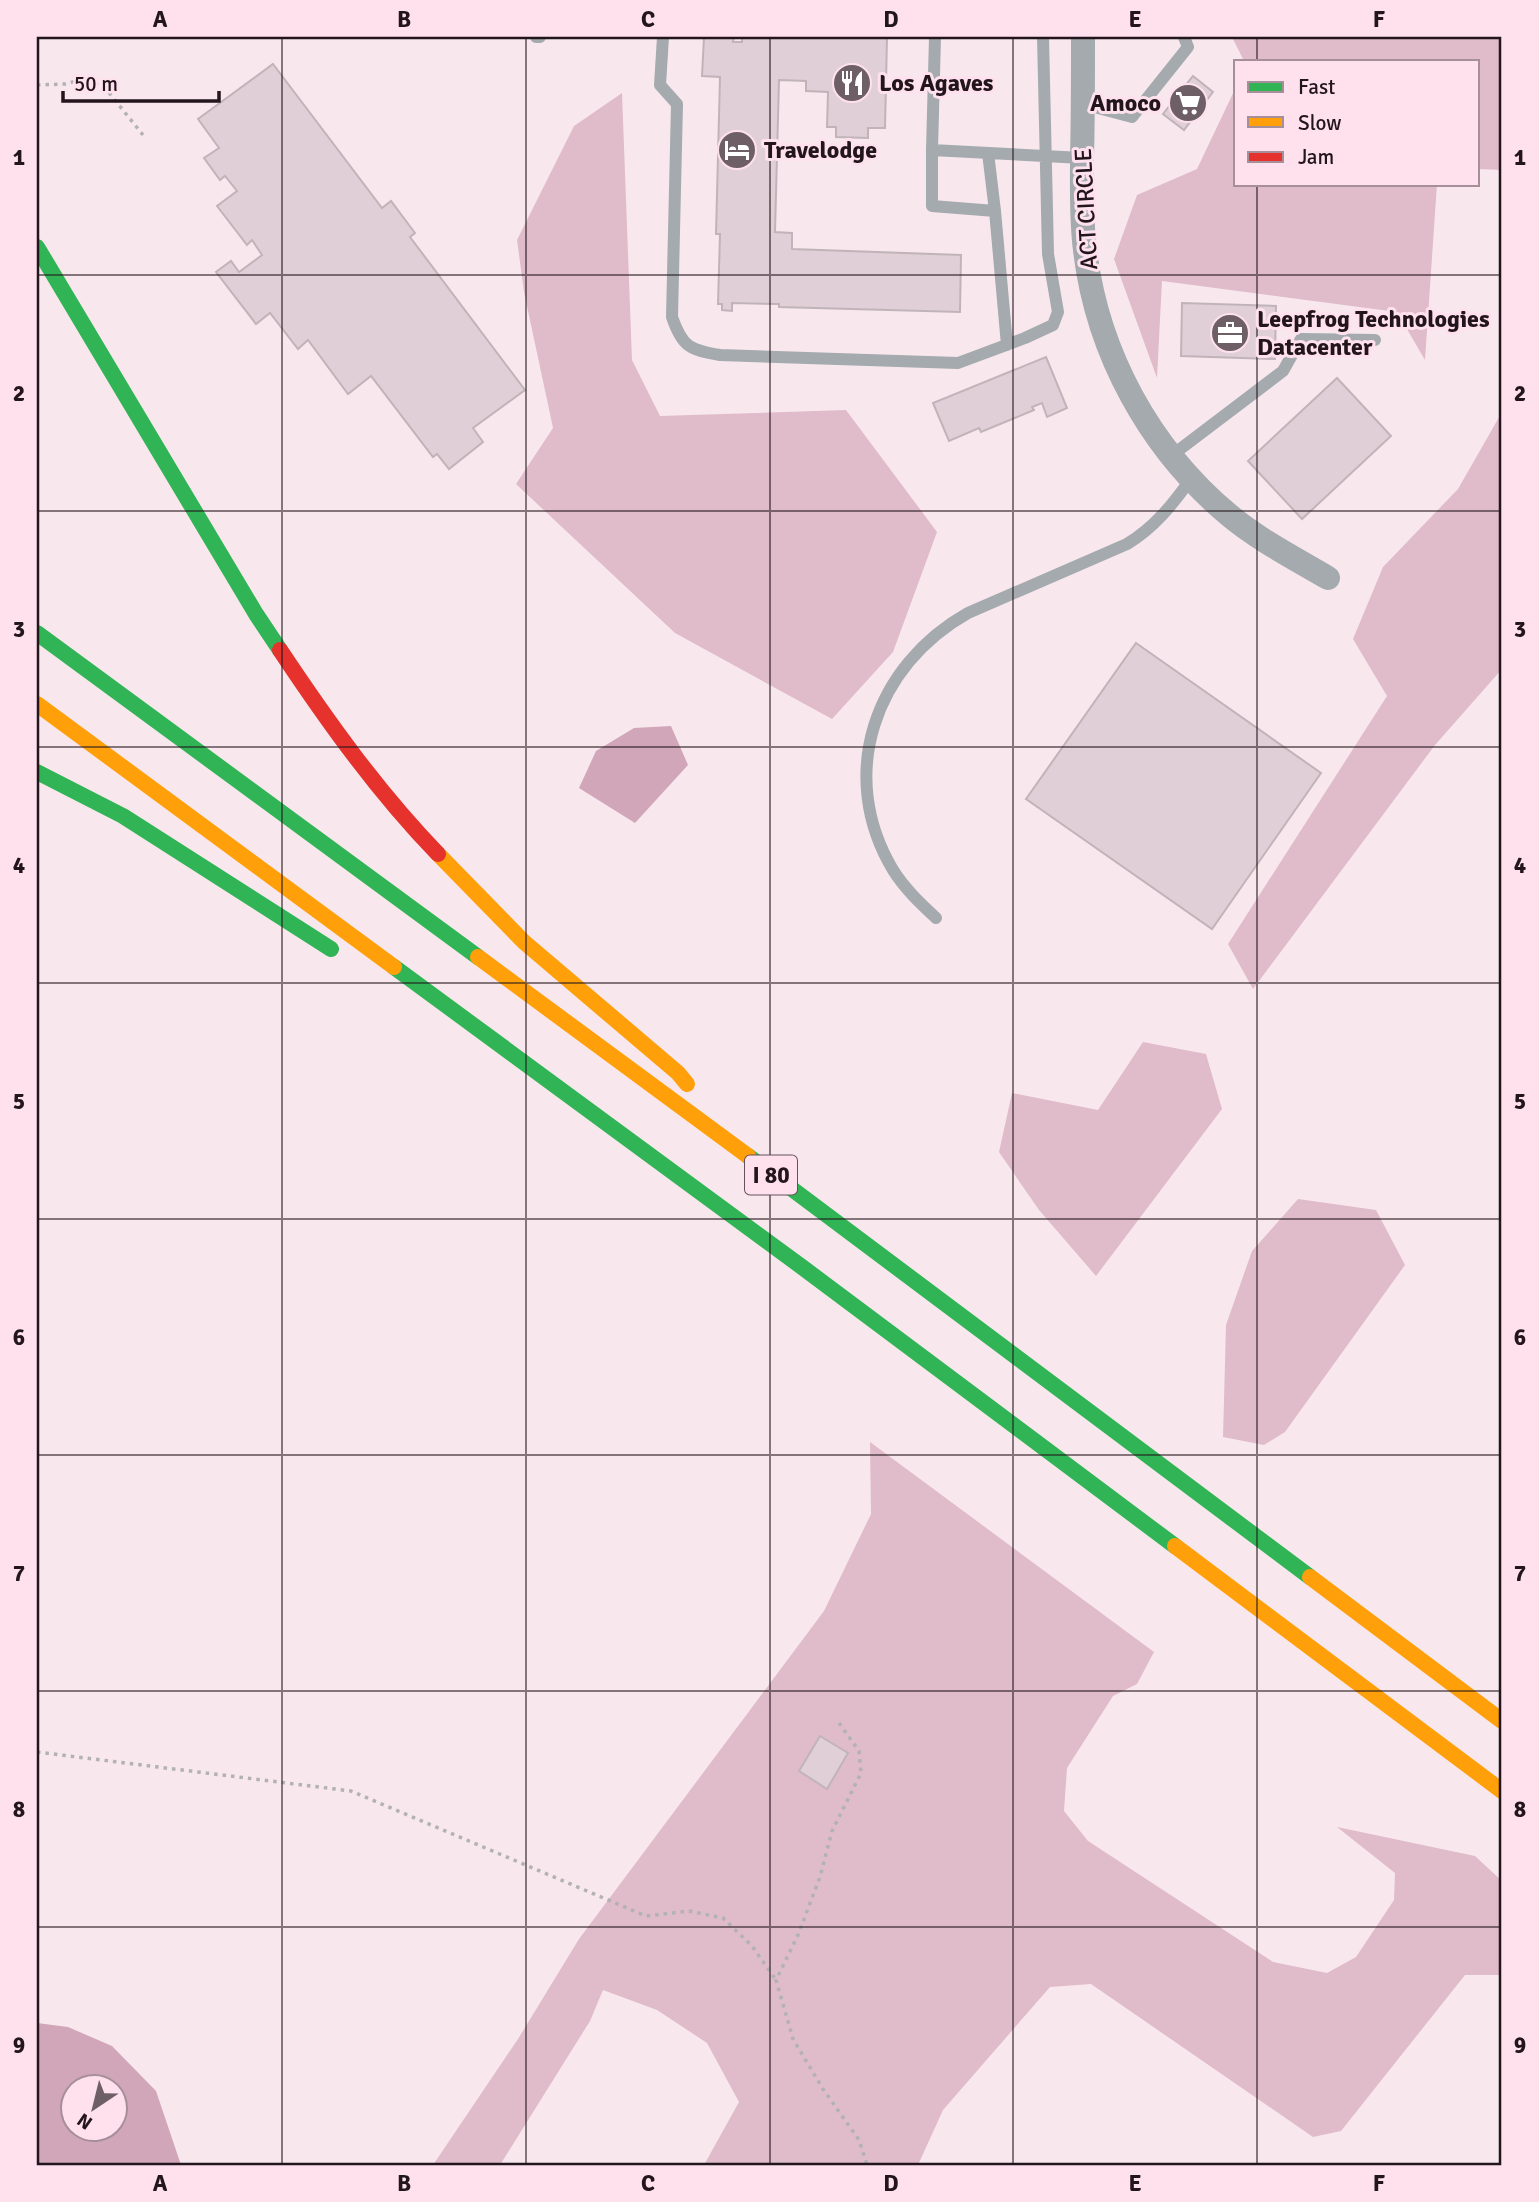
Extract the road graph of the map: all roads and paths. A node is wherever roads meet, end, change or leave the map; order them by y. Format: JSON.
{"nodes":[{"id":1,"x":663,"y":37,"type":"edge"},
{"id":2,"x":935,"y":37,"type":"edge"},
{"id":3,"x":1043,"y":37,"type":"edge"},
{"id":4,"x":1083,"y":37,"type":"edge"},
{"id":5,"x":1184,"y":37,"type":"edge"},
{"id":6,"x":37,"y":85,"type":"edge"},
{"id":7,"x":1083,"y":104,"type":"junction"},
{"id":8,"x":143,"y":135,"type":"dead end"},
{"id":9,"x":932,"y":150,"type":"junction"},
{"id":10,"x":988,"y":153,"type":"junction"},
{"id":11,"x":1044,"y":155,"type":"junction"},
{"id":12,"x":1082,"y":158,"type":"junction"},
{"id":13,"x":995,"y":211,"type":"junction"},
{"id":14,"x":37,"y":247,"type":"edge"},
{"id":15,"x":1375,"y":341,"type":"dead end"},
{"id":16,"x":1007,"y":345,"type":"junction"},
{"id":17,"x":1171,"y":456,"type":"junction"},
{"id":18,"x":1191,"y":479,"type":"junction"},
{"id":19,"x":1328,"y":578,"type":"dead end"},
{"id":20,"x":37,"y":633,"type":"edge"},
{"id":21,"x":37,"y":704,"type":"edge"},
{"id":22,"x":37,"y":772,"type":"edge"},
{"id":23,"x":936,"y":918,"type":"dead end"},
{"id":24,"x":349,"y":961,"type":"dead end"},
{"id":25,"x":396,"y":988,"type":"dead end"},
{"id":26,"x":482,"y":1030,"type":"junction"},
{"id":27,"x":751,"y":1160,"type":"junction"},
{"id":28,"x":1502,"y":1721,"type":"edge"},
{"id":29,"x":839,"y":1723,"type":"dead end"},
{"id":30,"x":37,"y":1752,"type":"edge"},
{"id":31,"x":1502,"y":1791,"type":"edge"},
{"id":32,"x":776,"y":1980,"type":"junction"},
{"id":33,"x":867,"y":2165,"type":"edge"}],
"edges":[{"from":1,"to":16,"type":"lane"},
{"from":2,"to":9,"type":"lane"},
{"from":3,"to":11,"type":"lane"},
{"from":4,"to":7,"type":"street","name":"ACT CIRCLE"},
{"from":5,"to":7,"type":"lane"},
{"from":6,"to":8,"type":"path"},
{"from":7,"to":12,"type":"street","name":"ACT CIRCLE"},
{"from":9,"to":10,"type":"lane"},
{"from":9,"to":13,"type":"lane"},
{"from":10,"to":11,"type":"lane"},
{"from":10,"to":13,"type":"lane"},
{"from":11,"to":12,"type":"lane"},
{"from":11,"to":16,"type":"lane"},
{"from":12,"to":17,"type":"street","name":"ACT CIRCLE"},
{"from":13,"to":16,"type":"lane"},
{"from":14,"to":27,"type":"highway"},
{"from":15,"to":17,"type":"lane"},
{"from":17,"to":18,"type":"street","name":"ACT CIRCLE"},
{"from":18,"to":19,"type":"street","name":"ACT CIRCLE"},
{"from":18,"to":23,"type":"lane"},
{"from":20,"to":27,"type":"highway","number":"I 80"},
{"from":21,"to":26,"type":"highway","number":"I 80"},
{"from":22,"to":24,"type":"highway"},
{"from":25,"to":26,"type":"highway"},
{"from":26,"to":31,"type":"highway","number":"I 80"},
{"from":27,"to":28,"type":"highway","number":"I 80"},
{"from":29,"to":32,"type":"path"},
{"from":30,"to":32,"type":"path"},
{"from":32,"to":33,"type":"path"}]}
